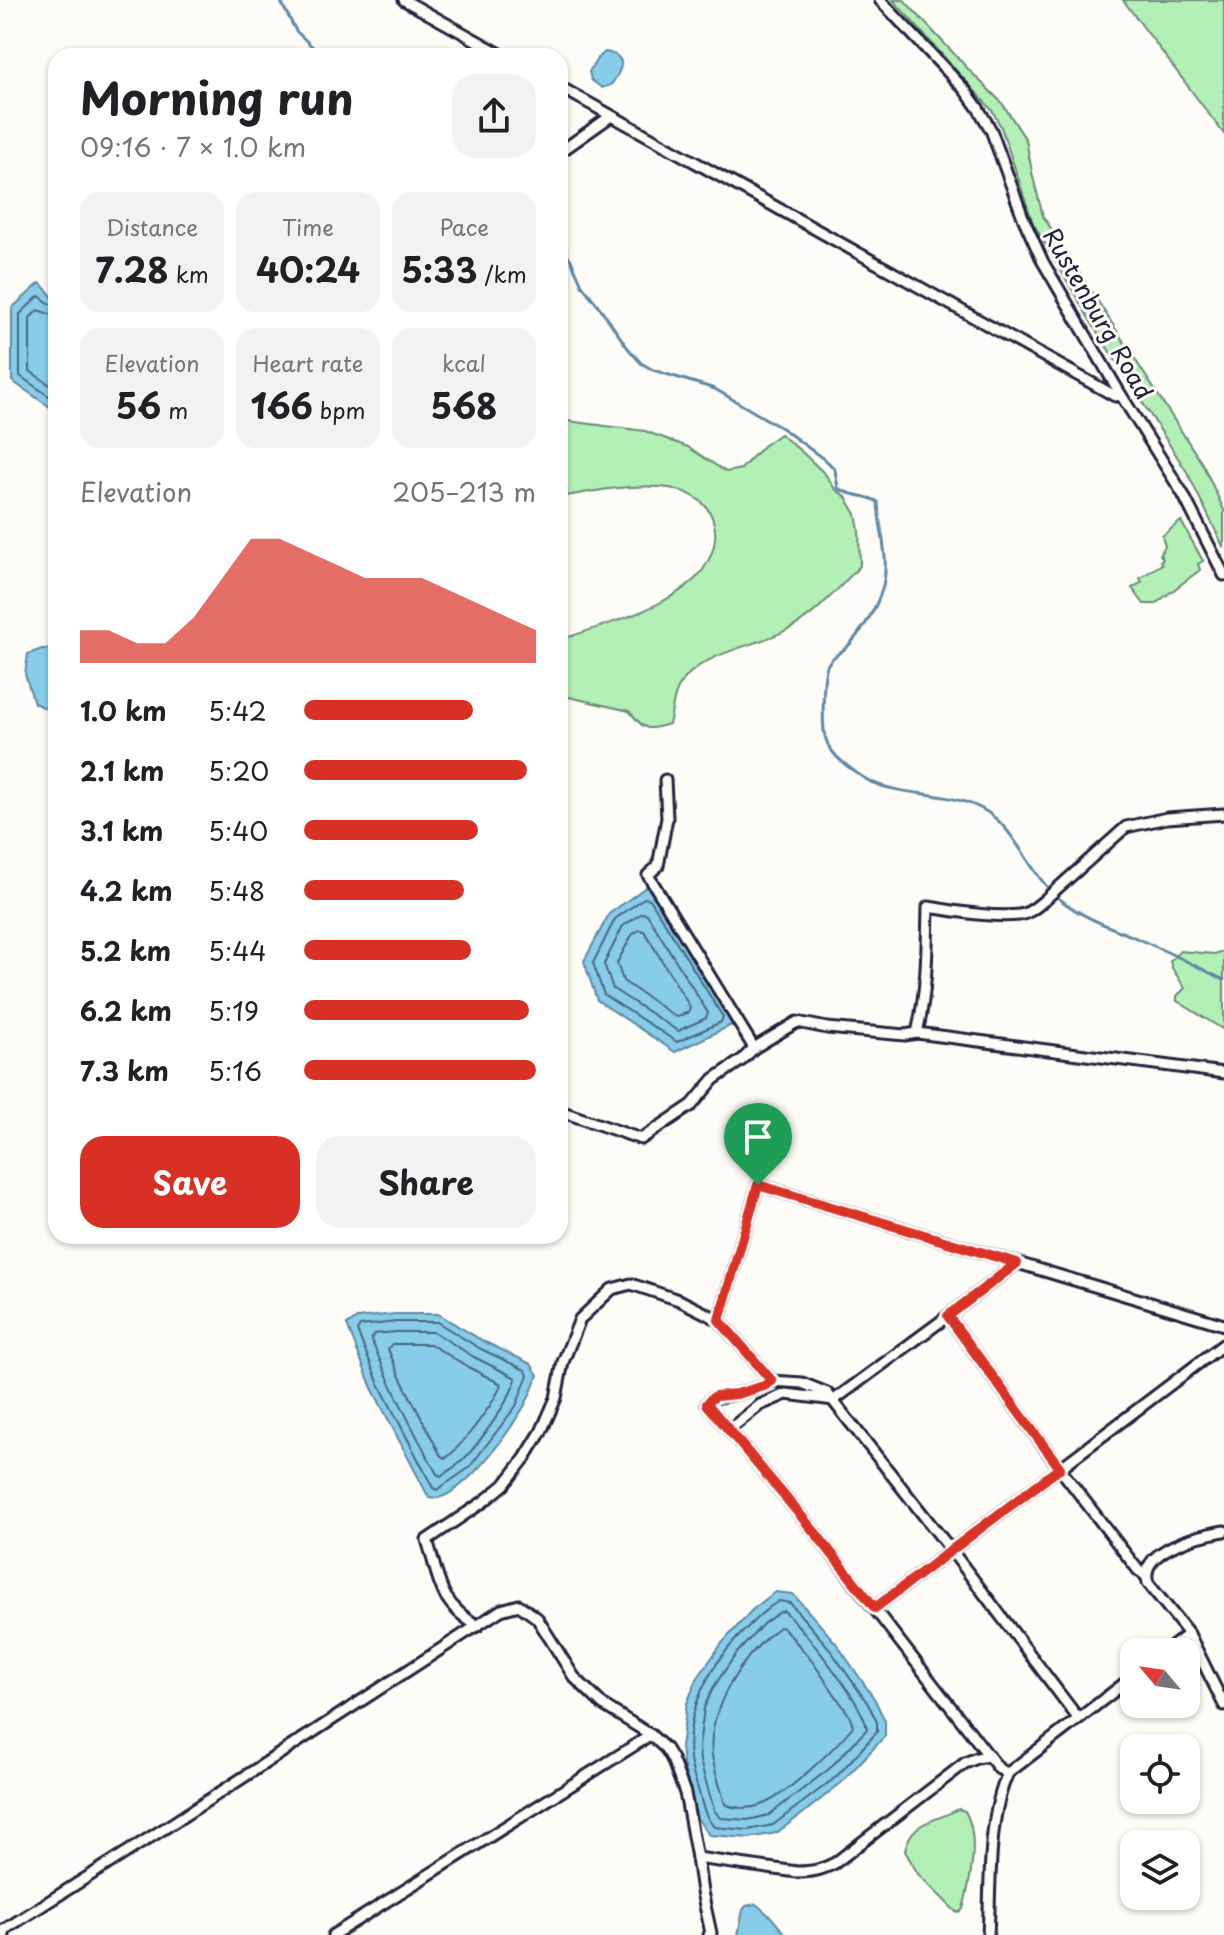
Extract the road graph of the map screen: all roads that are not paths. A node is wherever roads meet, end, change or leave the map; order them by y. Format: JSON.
{"nodes":[{"id":1,"x":404,"y":0,"type":"edge"},
{"id":2,"x":880,"y":0,"type":"edge"},
{"id":3,"x":490,"y":48,"type":"edge"},
{"id":4,"x":568,"y":92,"type":"edge"},
{"id":5,"x":611,"y":116,"type":"junction"},
{"id":6,"x":568,"y":146,"type":"edge"},
{"id":7,"x":1121,"y":395,"type":"junction"},
{"id":8,"x":1224,"y":575,"type":"edge"},
{"id":9,"x":665,"y":780,"type":"dead end"},
{"id":10,"x":1224,"y":814,"type":"edge"},
{"id":11,"x":917,"y":1033,"type":"junction"},
{"id":12,"x":754,"y":1048,"type":"junction"},
{"id":13,"x":1224,"y":1073,"type":"edge"},
{"id":14,"x":568,"y":1114,"type":"edge"},
{"id":15,"x":1017,"y":1263,"type":"junction"},
{"id":16,"x":948,"y":1316,"type":"junction"},
{"id":17,"x":719,"y":1320,"type":"junction"},
{"id":18,"x":1224,"y":1325,"type":"edge"},
{"id":19,"x":1224,"y":1344,"type":"edge"},
{"id":20,"x":772,"y":1381,"type":"junction"},
{"id":21,"x":834,"y":1400,"type":"junction"},
{"id":22,"x":730,"y":1429,"type":"junction"},
{"id":23,"x":1060,"y":1468,"type":"junction"},
{"id":24,"x":1224,"y":1531,"type":"edge"},
{"id":25,"x":951,"y":1550,"type":"junction"},
{"id":26,"x":1146,"y":1576,"type":"junction"},
{"id":27,"x":875,"y":1608,"type":"junction"},
{"id":28,"x":478,"y":1626,"type":"junction"},
{"id":29,"x":1189,"y":1634,"type":"junction"},
{"id":30,"x":1184,"y":1638,"type":"edge"},
{"id":31,"x":1120,"y":1686,"type":"edge"},
{"id":32,"x":1224,"y":1705,"type":"edge"},
{"id":33,"x":1078,"y":1718,"type":"junction"},
{"id":34,"x":651,"y":1735,"type":"junction"},
{"id":35,"x":988,"y":1756,"type":"junction"},
{"id":36,"x":1008,"y":1773,"type":"junction"},
{"id":37,"x":697,"y":1858,"type":"junction"},
{"id":38,"x":711,"y":1934,"type":"edge"},
{"id":39,"x":4,"y":1935,"type":"edge"},
{"id":40,"x":333,"y":1935,"type":"edge"},
{"id":41,"x":988,"y":1935,"type":"edge"}],
"edges":[{"from":1,"to":3,"type":"street"},
{"from":2,"to":7,"type":"street","name":"Rustenburg Road"},
{"from":4,"to":5,"type":"street"},
{"from":5,"to":6,"type":"street"},
{"from":5,"to":7,"type":"street"},
{"from":7,"to":8,"type":"street","name":"Rustenburg Road"},
{"from":9,"to":12,"type":"street"},
{"from":10,"to":11,"type":"street"},
{"from":11,"to":12,"type":"street"},
{"from":11,"to":13,"type":"street"},
{"from":12,"to":14,"type":"street"},
{"from":15,"to":16,"type":"street"},
{"from":15,"to":17,"type":"street"},
{"from":15,"to":18,"type":"street"},
{"from":16,"to":21,"type":"street"},
{"from":16,"to":23,"type":"street"},
{"from":17,"to":20,"type":"street"},
{"from":17,"to":28,"type":"street"},
{"from":19,"to":23,"type":"street"},
{"from":20,"to":21,"type":"street"},
{"from":20,"to":22,"type":"street"},
{"from":21,"to":22,"type":"street"},
{"from":21,"to":25,"type":"street"},
{"from":22,"to":27,"type":"street"},
{"from":23,"to":25,"type":"street"},
{"from":23,"to":26,"type":"street"},
{"from":24,"to":26,"type":"street"},
{"from":25,"to":27,"type":"street"},
{"from":25,"to":33,"type":"street"},
{"from":26,"to":29,"type":"street"},
{"from":27,"to":35,"type":"street"},
{"from":28,"to":34,"type":"street"},
{"from":28,"to":39,"type":"street"},
{"from":29,"to":30,"type":"street"},
{"from":29,"to":32,"type":"street"},
{"from":31,"to":33,"type":"street"},
{"from":33,"to":36,"type":"street"},
{"from":34,"to":37,"type":"street"},
{"from":34,"to":40,"type":"street"},
{"from":35,"to":36,"type":"street"},
{"from":35,"to":37,"type":"street"},
{"from":36,"to":41,"type":"street"},
{"from":37,"to":38,"type":"street"}]}
